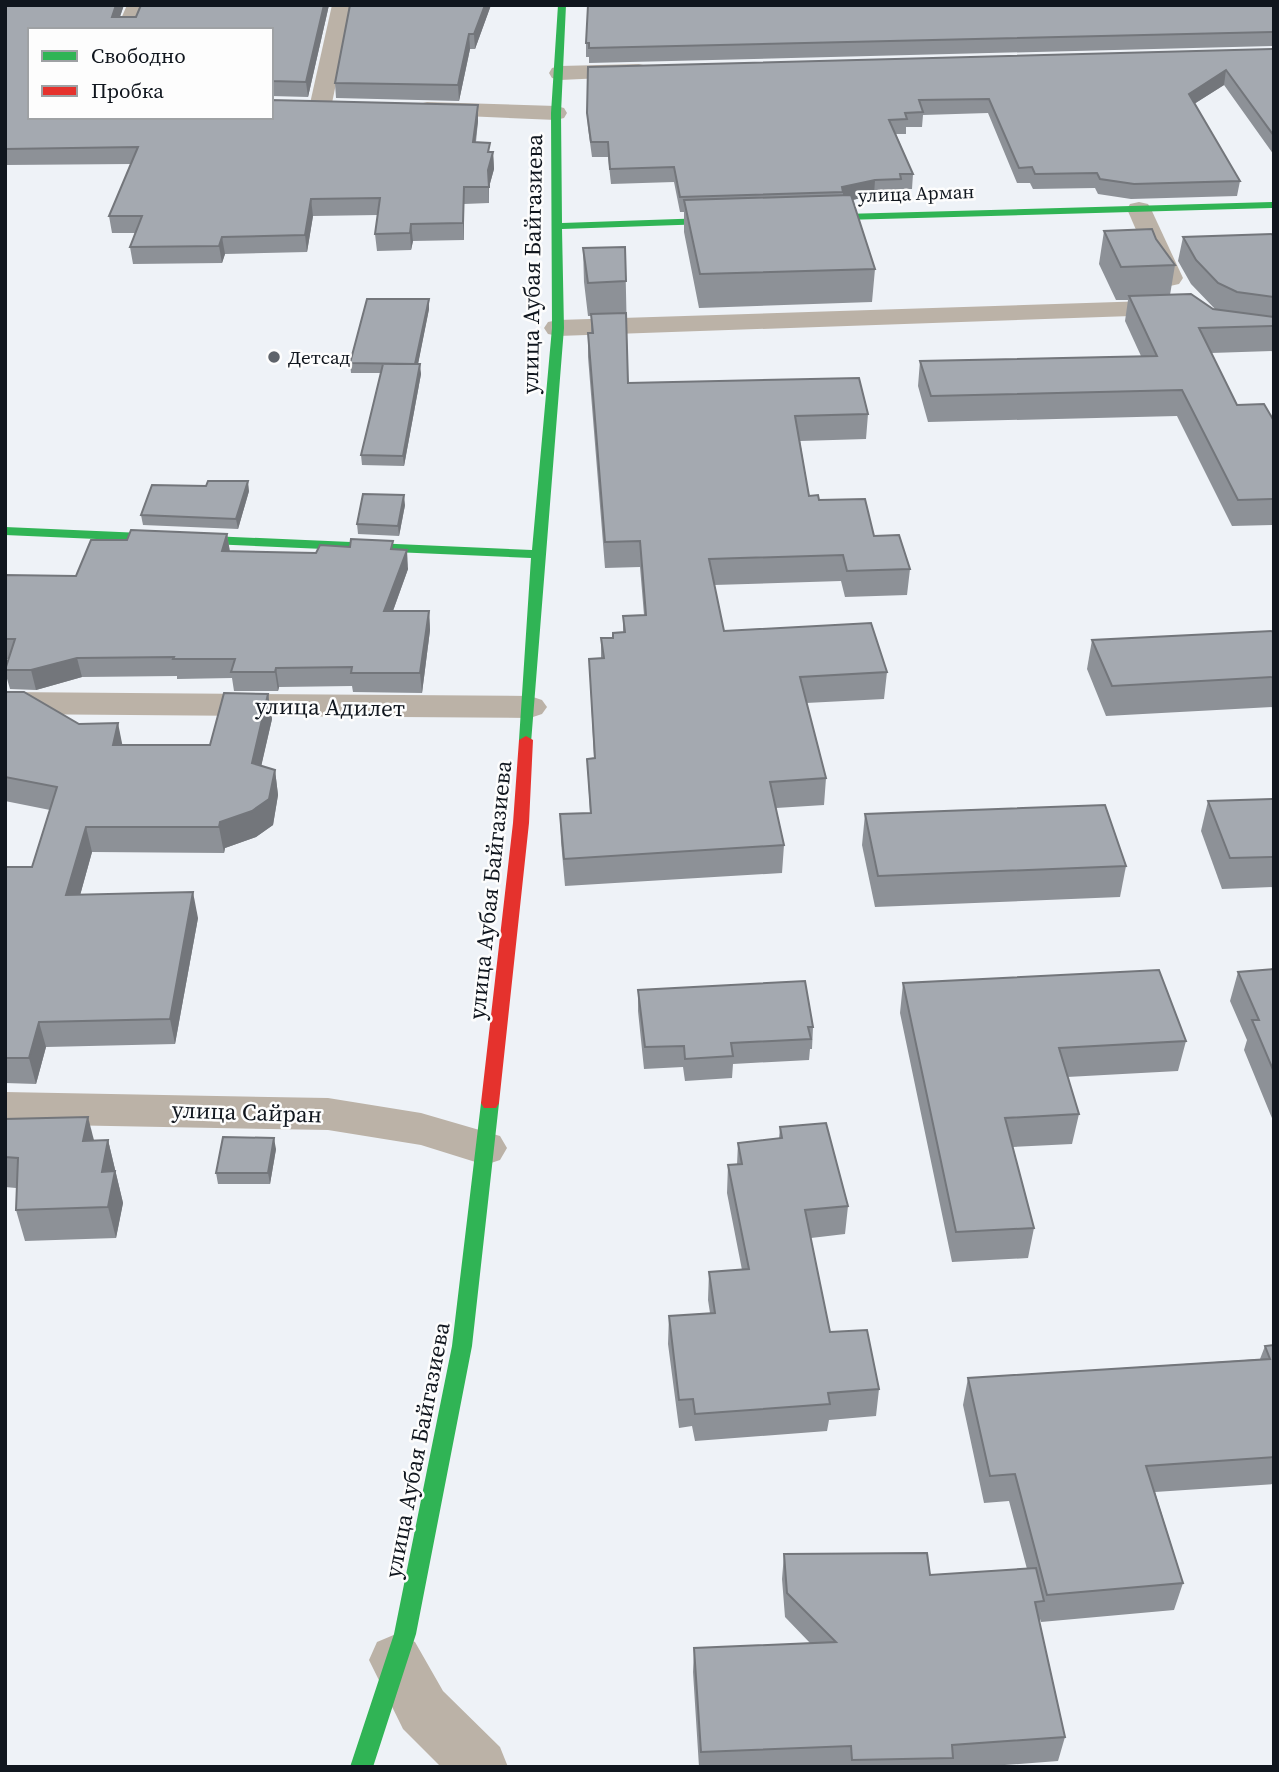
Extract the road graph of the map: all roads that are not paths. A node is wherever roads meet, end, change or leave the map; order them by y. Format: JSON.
{"nodes":[{"id":1,"x":137,"y":5,"type":"edge"},
{"id":2,"x":342,"y":5,"type":"edge"},
{"id":3,"x":562,"y":5,"type":"edge"},
{"id":4,"x":127,"y":28,"type":"edge"},
{"id":5,"x":657,"y":71,"type":"edge"},
{"id":6,"x":560,"y":73,"type":"junction"},
{"id":7,"x":296,"y":107,"type":"edge"},
{"id":8,"x":320,"y":108,"type":"junction"},
{"id":9,"x":346,"y":108,"type":"edge"},
{"id":10,"x":399,"y":109,"type":"edge"},
{"id":11,"x":556,"y":113,"type":"junction"},
{"id":12,"x":1274,"y":205,"type":"edge"},
{"id":13,"x":1139,"y":209,"type":"junction"},
{"id":14,"x":787,"y":218,"type":"edge"},
{"id":15,"x":747,"y":220,"type":"edge"},
{"id":16,"x":559,"y":226,"type":"junction"},
{"id":17,"x":558,"y":328,"type":"junction"},
{"id":18,"x":5,"y":531,"type":"edge"},
{"id":19,"x":538,"y":554,"type":"junction"},
{"id":20,"x":5,"y":704,"type":"edge"},
{"id":21,"x":530,"y":707,"type":"junction"},
{"id":22,"x":5,"y":1108,"type":"edge"},
{"id":23,"x":485,"y":1148,"type":"junction"},
{"id":24,"x":396,"y":1660,"type":"junction"},
{"id":25,"x":361,"y":1767,"type":"edge"},
{"id":26,"x":480,"y":1767,"type":"edge"}],
"edges":[{"from":1,"to":4,"type":"street"},
{"from":2,"to":8,"type":"street"},
{"from":3,"to":6,"type":"street","name":"улица Аубая Байгазиева"},
{"from":5,"to":6,"type":"street"},
{"from":6,"to":11,"type":"street","name":"улица Аубая Байгазиева"},
{"from":7,"to":8,"type":"street"},
{"from":8,"to":9,"type":"street"},
{"from":10,"to":11,"type":"street"},
{"from":11,"to":16,"type":"street","name":"улица Аубая Байгазиева"},
{"from":12,"to":13,"type":"street","name":"улица Арман"},
{"from":13,"to":14,"type":"street","name":"улица Арман"},
{"from":13,"to":17,"type":"street"},
{"from":15,"to":16,"type":"street"},
{"from":16,"to":17,"type":"street","name":"улица Аубая Байгазиева"},
{"from":17,"to":19,"type":"street","name":"улица Аубая Байгазиева"},
{"from":18,"to":19,"type":"street"},
{"from":19,"to":21,"type":"street","name":"улица Аубая Байгазиева"},
{"from":20,"to":21,"type":"street","name":"улица Адилет"},
{"from":21,"to":23,"type":"street","name":"улица Аубая Байгазиева"},
{"from":22,"to":23,"type":"street","name":"улица Сайран"},
{"from":23,"to":24,"type":"street","name":"улица Аубая Байгазиева"},
{"from":24,"to":25,"type":"street","name":"улица Аубая Байгазиева"},
{"from":24,"to":26,"type":"street"}]}
